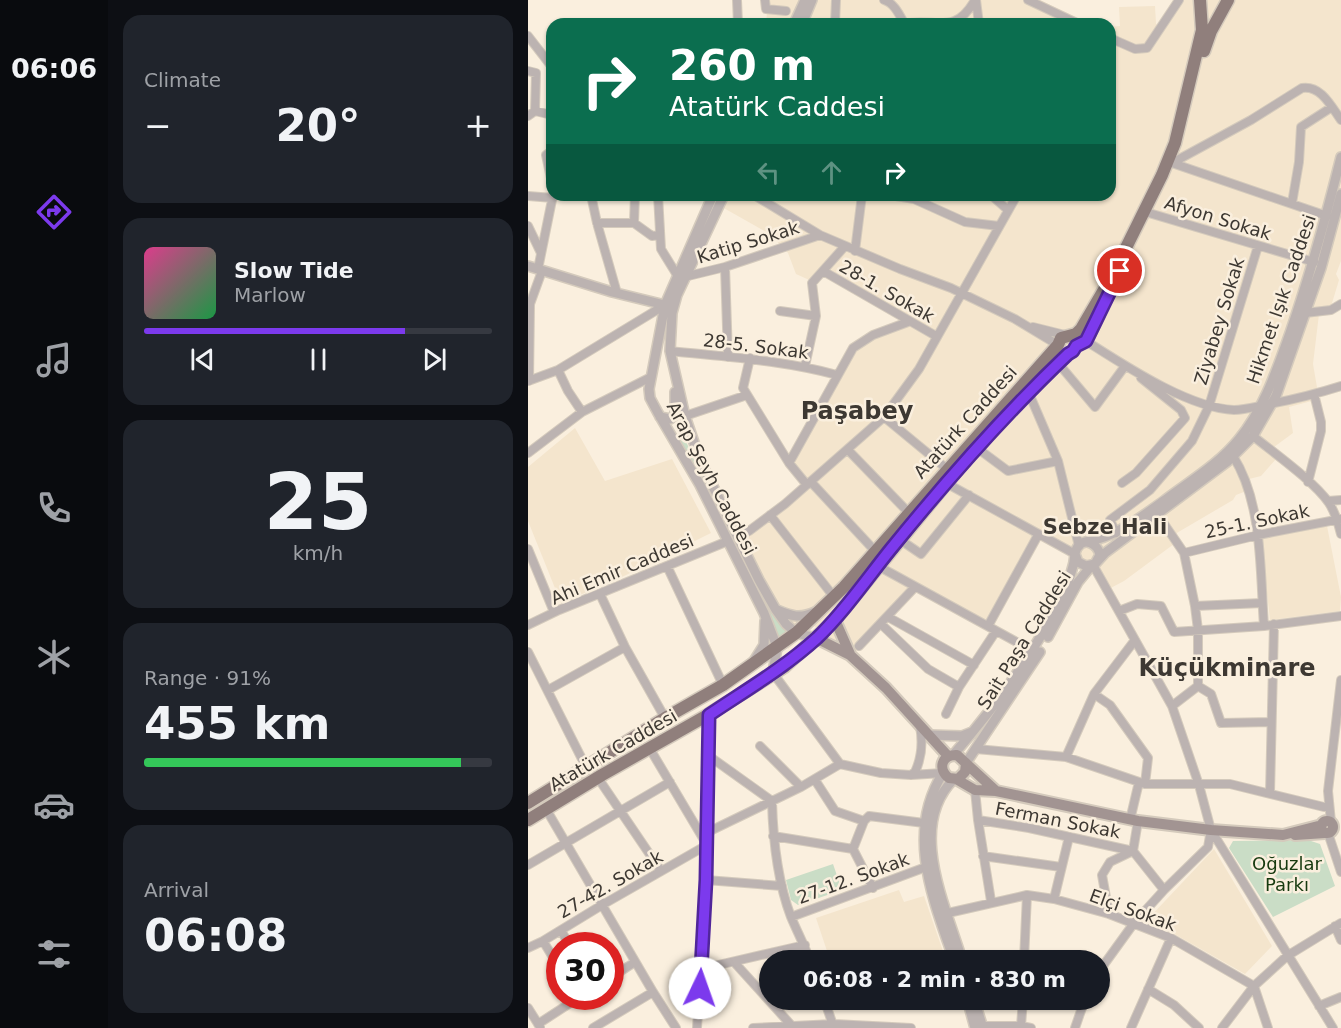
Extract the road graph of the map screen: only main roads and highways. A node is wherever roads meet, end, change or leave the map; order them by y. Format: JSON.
{"nodes":[{"id":1,"x":1200,"y":0,"type":"edge"},
{"id":2,"x":1228,"y":0,"type":"edge"},
{"id":3,"x":1071,"y":343,"type":"junction"},
{"id":4,"x":835,"y":620,"type":"junction"},
{"id":5,"x":816,"y":638,"type":"junction"},
{"id":6,"x":850,"y":655,"type":"junction"},
{"id":7,"x":951,"y":755,"type":"junction"},
{"id":8,"x":966,"y":763,"type":"junction"},
{"id":9,"x":955,"y":779,"type":"junction"},
{"id":10,"x":996,"y":791,"type":"junction"},
{"id":11,"x":529,"y":798,"type":"edge"},
{"id":12,"x":528,"y":820,"type":"edge"},
{"id":13,"x":1331,"y":828,"type":"edge"}],
"edges":[{"from":1,"to":3,"type":"main road","name":"Atatürk Caddesi"},
{"from":2,"to":3,"type":"main road","name":"Atatürk Caddesi"},
{"from":3,"to":4,"type":"main road","name":"Atatürk Caddesi"},
{"from":3,"to":11,"type":"main road","name":"Atatürk Caddesi"},
{"from":4,"to":5,"type":"main road","name":"Atatürk Caddesi"},
{"from":4,"to":6,"type":"main road"},
{"from":5,"to":6,"type":"main road"},
{"from":5,"to":12,"type":"main road","name":"Atatürk Caddesi"},
{"from":6,"to":7,"type":"main road"},
{"from":7,"to":8,"type":"main road"},
{"from":7,"to":9,"type":"main road"},
{"from":8,"to":9,"type":"main road"},
{"from":8,"to":10,"type":"main road"},
{"from":9,"to":10,"type":"main road"},
{"from":10,"to":13,"type":"main road"}]}
